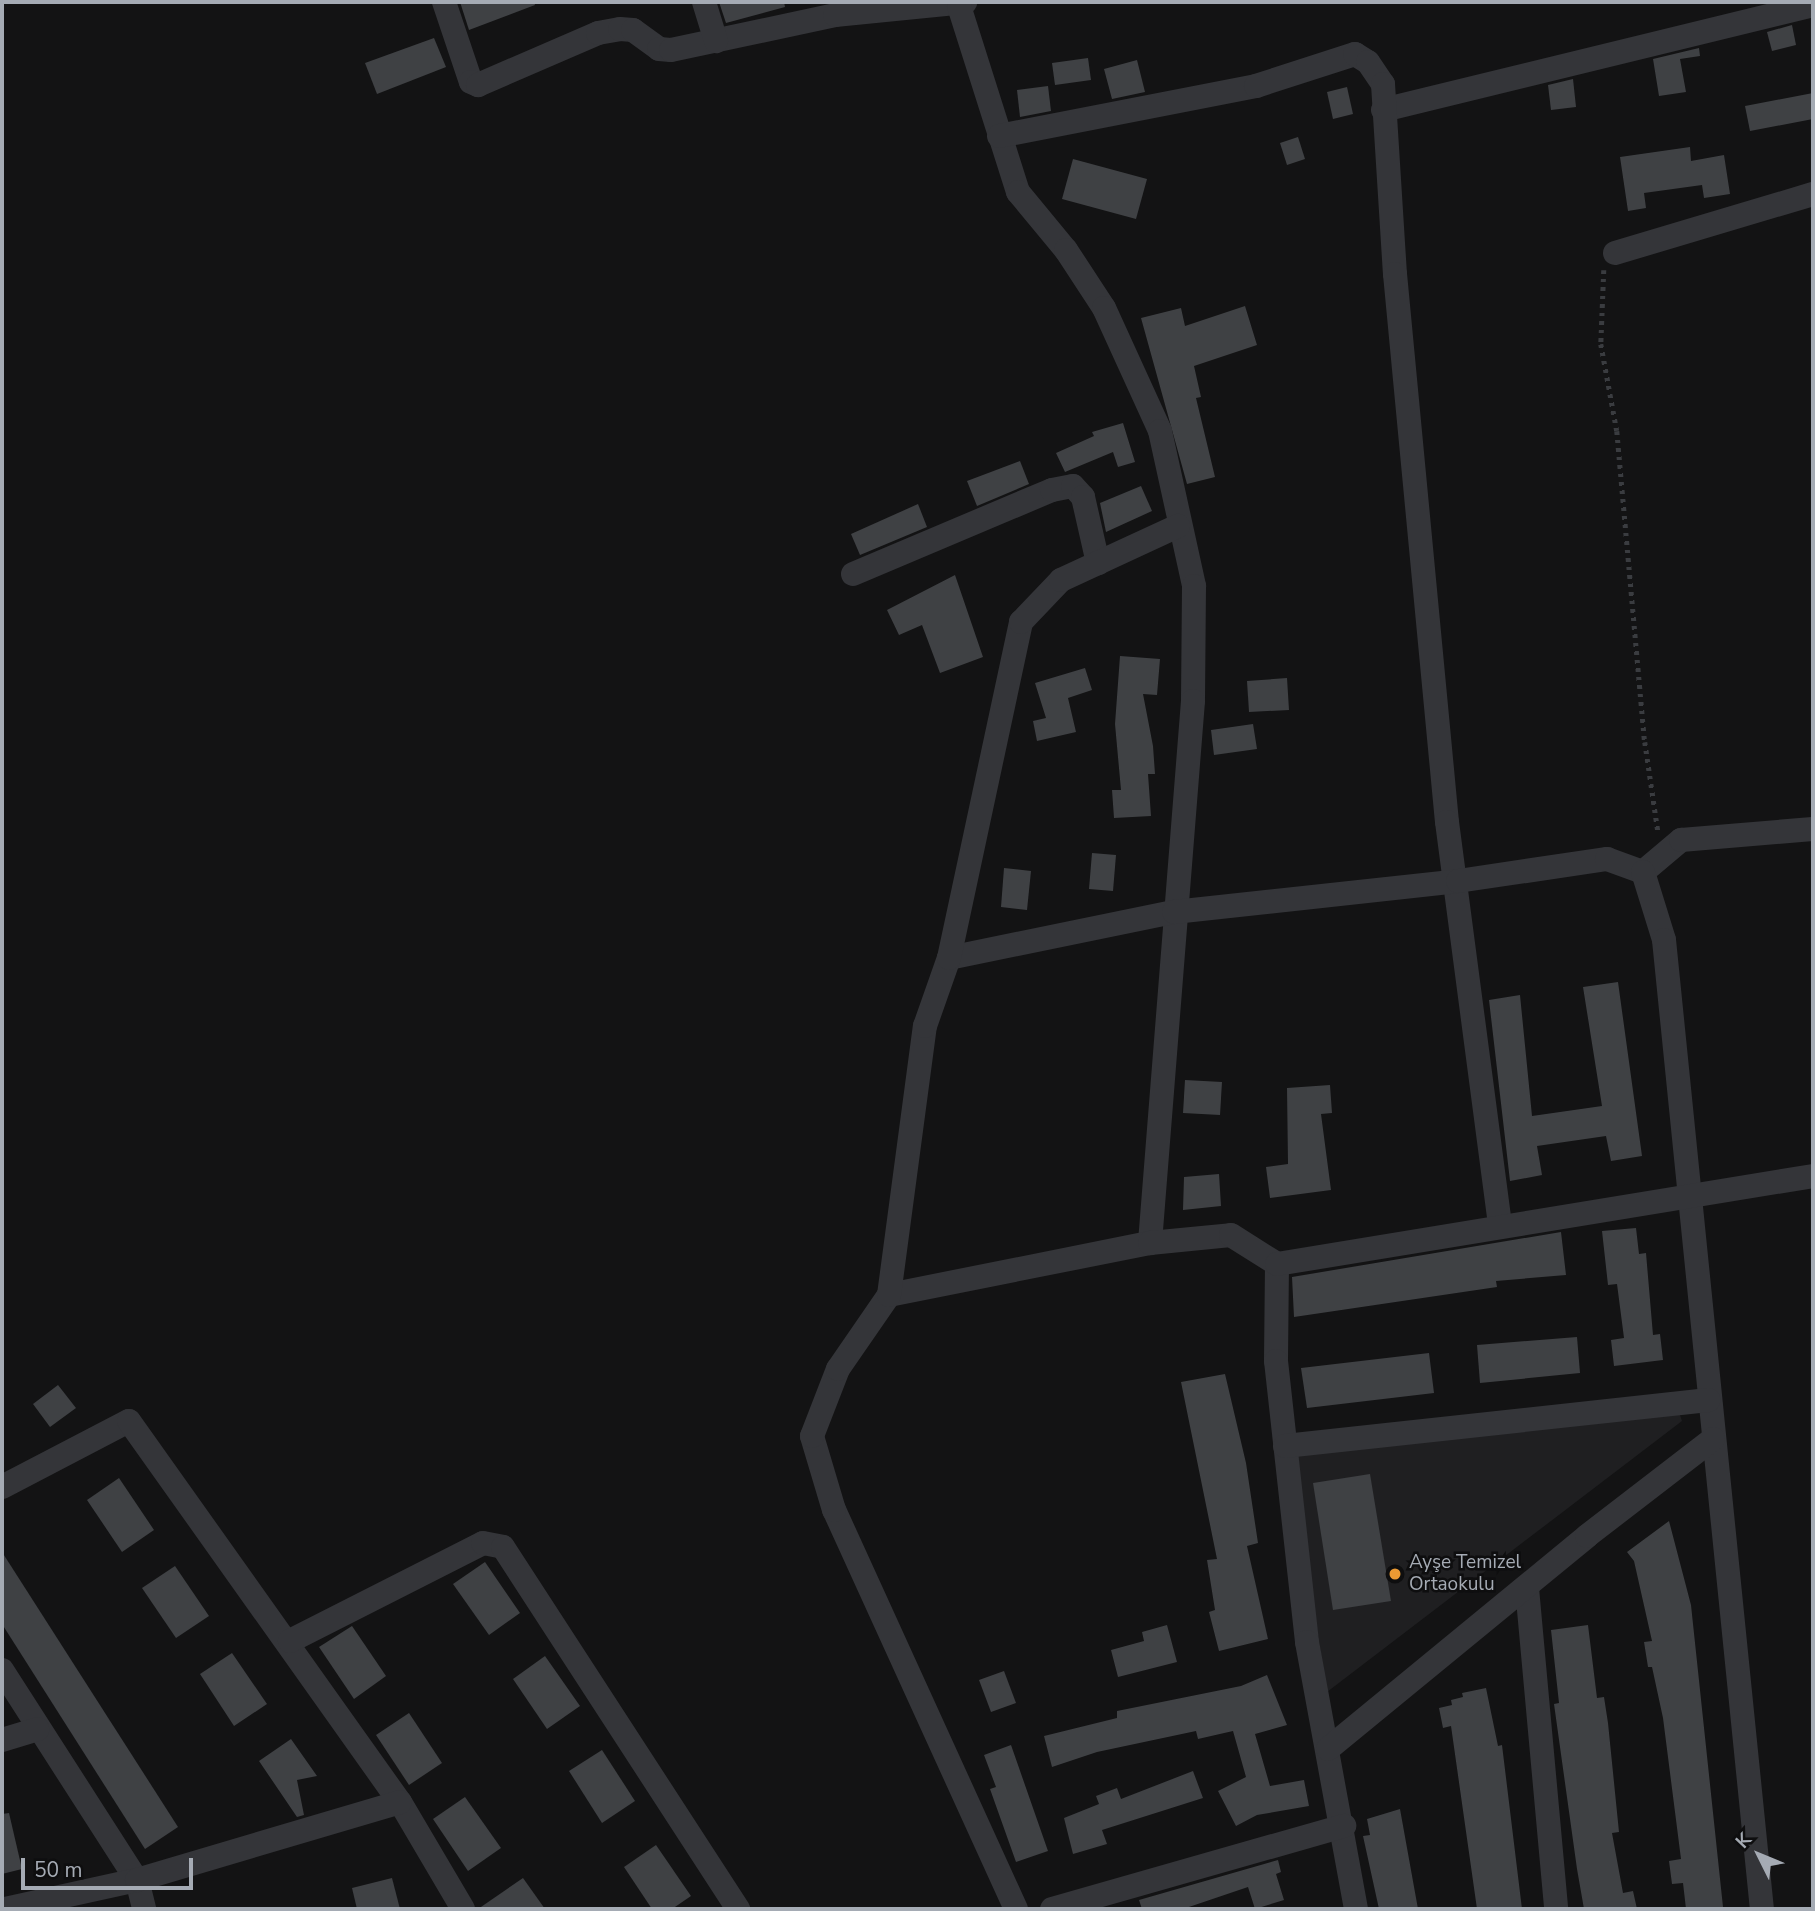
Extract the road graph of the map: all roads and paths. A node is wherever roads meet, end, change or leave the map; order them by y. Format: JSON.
{"nodes":[{"id":1,"x":444,"y":2,"type":"edge"},
{"id":2,"x":704,"y":2,"type":"edge"},
{"id":3,"x":962,"y":4,"type":"edge"},
{"id":4,"x":1813,"y":5,"type":"edge"},
{"id":5,"x":857,"y":7,"type":"edge"},
{"id":6,"x":716,"y":41,"type":"junction"},
{"id":7,"x":1382,"y":110,"type":"junction"},
{"id":8,"x":999,"y":136,"type":"junction"},
{"id":9,"x":1813,"y":194,"type":"edge"},
{"id":10,"x":1615,"y":253,"type":"joint"},
{"id":11,"x":1178,"y":526,"type":"junction"},
{"id":12,"x":1098,"y":563,"type":"junction"},
{"id":13,"x":853,"y":574,"type":"dead end"},
{"id":14,"x":1813,"y":829,"type":"edge"},
{"id":15,"x":1643,"y":872,"type":"junction"},
{"id":16,"x":1458,"y":881,"type":"junction"},
{"id":17,"x":1174,"y":912,"type":"junction"},
{"id":18,"x":949,"y":958,"type":"junction"},
{"id":19,"x":1813,"y":1176,"type":"edge"},
{"id":20,"x":1689,"y":1194,"type":"junction"},
{"id":21,"x":1500,"y":1226,"type":"junction"},
{"id":22,"x":1150,"y":1243,"type":"junction"},
{"id":23,"x":1277,"y":1264,"type":"junction"},
{"id":24,"x":889,"y":1295,"type":"junction"},
{"id":25,"x":1709,"y":1400,"type":"junction"},
{"id":26,"x":1713,"y":1439,"type":"junction"},
{"id":27,"x":1285,"y":1446,"type":"junction"},
{"id":28,"x":2,"y":1488,"type":"edge"},
{"id":29,"x":1527,"y":1588,"type":"junction"},
{"id":30,"x":290,"y":1642,"type":"junction"},
{"id":31,"x":2,"y":1670,"type":"edge"},
{"id":32,"x":37,"y":1729,"type":"junction"},
{"id":33,"x":2,"y":1740,"type":"edge"},
{"id":34,"x":1328,"y":1749,"type":"junction"},
{"id":35,"x":400,"y":1802,"type":"junction"},
{"id":36,"x":1344,"y":1826,"type":"junction"},
{"id":37,"x":137,"y":1880,"type":"junction"},
{"id":38,"x":5,"y":1909,"type":"edge"},
{"id":39,"x":144,"y":1909,"type":"edge"},
{"id":40,"x":463,"y":1909,"type":"edge"},
{"id":41,"x":738,"y":1909,"type":"edge"},
{"id":42,"x":1016,"y":1909,"type":"edge"},
{"id":43,"x":1052,"y":1909,"type":"edge"},
{"id":44,"x":1356,"y":1909,"type":"edge"},
{"id":45,"x":1556,"y":1909,"type":"edge"},
{"id":46,"x":1762,"y":1909,"type":"edge"}],
"edges":[{"from":1,"to":6,"type":"street"},
{"from":2,"to":6,"type":"street"},
{"from":3,"to":5,"type":"street"},
{"from":3,"to":8,"type":"street"},
{"from":4,"to":7,"type":"street"},
{"from":5,"to":6,"type":"street"},
{"from":7,"to":8,"type":"street"},
{"from":7,"to":16,"type":"street"},
{"from":8,"to":11,"type":"street"},
{"from":9,"to":10,"type":"street"},
{"from":10,"to":15,"type":"path"},
{"from":11,"to":12,"type":"street"},
{"from":11,"to":17,"type":"street"},
{"from":12,"to":13,"type":"street"},
{"from":12,"to":18,"type":"street"},
{"from":14,"to":15,"type":"street"},
{"from":15,"to":16,"type":"street"},
{"from":15,"to":20,"type":"street"},
{"from":16,"to":17,"type":"street"},
{"from":16,"to":21,"type":"street"},
{"from":17,"to":18,"type":"street"},
{"from":17,"to":22,"type":"street"},
{"from":18,"to":24,"type":"street"},
{"from":19,"to":20,"type":"street"},
{"from":20,"to":21,"type":"street"},
{"from":20,"to":25,"type":"street"},
{"from":21,"to":23,"type":"street"},
{"from":22,"to":23,"type":"street"},
{"from":22,"to":24,"type":"street"},
{"from":23,"to":27,"type":"street"},
{"from":24,"to":42,"type":"street"},
{"from":25,"to":26,"type":"street"},
{"from":25,"to":27,"type":"street"},
{"from":26,"to":29,"type":"street"},
{"from":26,"to":46,"type":"street"},
{"from":27,"to":34,"type":"street"},
{"from":28,"to":30,"type":"street"},
{"from":29,"to":34,"type":"street"},
{"from":29,"to":45,"type":"street"},
{"from":30,"to":35,"type":"street"},
{"from":30,"to":41,"type":"street"},
{"from":31,"to":32,"type":"street"},
{"from":32,"to":33,"type":"street"},
{"from":32,"to":37,"type":"street"},
{"from":34,"to":36,"type":"street"},
{"from":35,"to":37,"type":"street"},
{"from":35,"to":40,"type":"street"},
{"from":36,"to":43,"type":"street"},
{"from":36,"to":44,"type":"street"},
{"from":37,"to":38,"type":"street"},
{"from":37,"to":39,"type":"street"}]}
